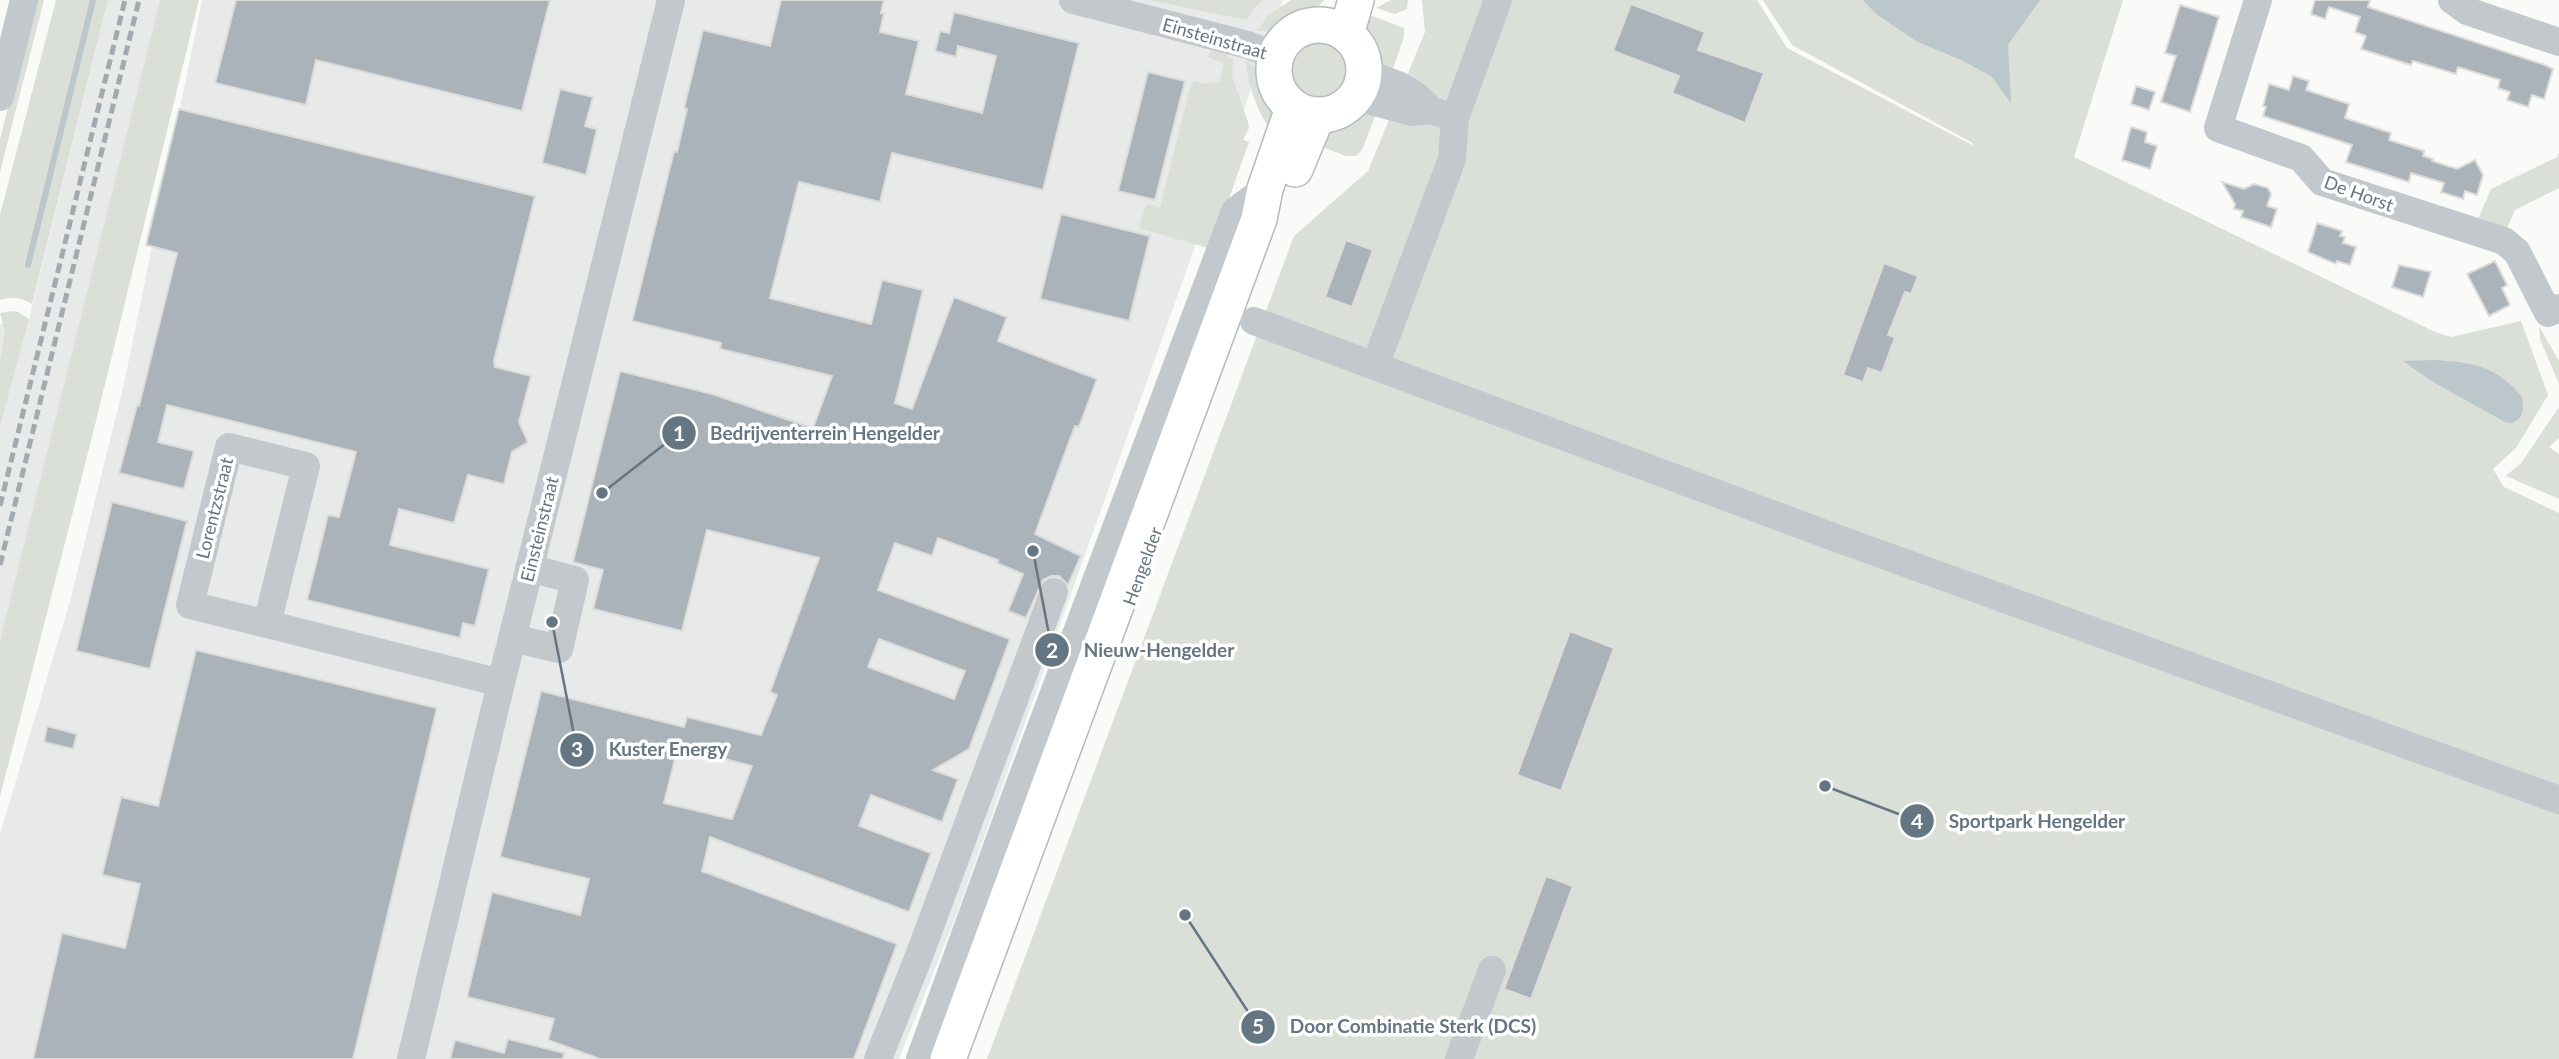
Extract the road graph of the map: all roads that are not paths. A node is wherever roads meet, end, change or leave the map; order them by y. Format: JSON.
{"nodes":[{"id":1,"x":24,"y":0,"type":"edge"},
{"id":2,"x":671,"y":0,"type":"edge"},
{"id":3,"x":1073,"y":0,"type":"edge"},
{"id":4,"x":1356,"y":0,"type":"edge"},
{"id":5,"x":1498,"y":0,"type":"edge"},
{"id":6,"x":2258,"y":0,"type":"edge"},
{"id":7,"x":2452,"y":0,"type":"edge"},
{"id":8,"x":1333,"y":20,"type":"edge"},
{"id":9,"x":2559,"y":42,"type":"edge"},
{"id":10,"x":1276,"y":56,"type":"junction"},
{"id":11,"x":1360,"y":85,"type":"junction"},
{"id":12,"x":0,"y":97,"type":"edge"},
{"id":13,"x":1305,"y":112,"type":"junction"},
{"id":14,"x":1443,"y":114,"type":"junction"},
{"id":15,"x":1265,"y":189,"type":"junction"},
{"id":16,"x":2559,"y":308,"type":"edge"},
{"id":17,"x":1254,"y":321,"type":"dead end"},
{"id":18,"x":1375,"y":366,"type":"junction"},
{"id":19,"x":529,"y":568,"type":"junction"},
{"id":20,"x":1054,"y":592,"type":"dead end"},
{"id":21,"x":267,"y":624,"type":"junction"},
{"id":22,"x":1038,"y":636,"type":"junction"},
{"id":23,"x":512,"y":638,"type":"junction"},
{"id":24,"x":1071,"y":648,"type":"junction"},
{"id":25,"x":501,"y":683,"type":"junction"},
{"id":26,"x":985,"y":778,"type":"junction"},
{"id":27,"x":1018,"y":789,"type":"junction"},
{"id":28,"x":2559,"y":800,"type":"edge"},
{"id":29,"x":961,"y":844,"type":"junction"},
{"id":30,"x":994,"y":856,"type":"junction"},
{"id":31,"x":919,"y":956,"type":"junction"},
{"id":32,"x":953,"y":969,"type":"junction"},
{"id":33,"x":1492,"y":970,"type":"dead end"},
{"id":34,"x":411,"y":1059,"type":"edge"},
{"id":35,"x":878,"y":1059,"type":"edge"},
{"id":36,"x":920,"y":1059,"type":"edge"},
{"id":37,"x":948,"y":1059,"type":"edge"},
{"id":38,"x":959,"y":1059,"type":"edge"},
{"id":39,"x":1459,"y":1059,"type":"edge"}],
"edges":[{"from":1,"to":12,"type":"street"},
{"from":2,"to":19,"type":"street","name":"Einsteinstraat"},
{"from":3,"to":10,"type":"street","name":"Einsteinstraat"},
{"from":4,"to":8,"type":"main road"},
{"from":5,"to":14,"type":"street"},
{"from":6,"to":16,"type":"street","name":"De Horst"},
{"from":7,"to":9,"type":"street"},
{"from":8,"to":10,"type":"main road"},
{"from":8,"to":11,"type":"main road"},
{"from":10,"to":13,"type":"main road"},
{"from":11,"to":13,"type":"main road"},
{"from":11,"to":14,"type":"street"},
{"from":13,"to":15,"type":"main road","name":"Hengelder"},
{"from":13,"to":38,"type":"main road","name":"Hengelder"},
{"from":14,"to":18,"type":"street"},
{"from":15,"to":24,"type":"street"},
{"from":15,"to":37,"type":"main road","name":"Hengelder"},
{"from":17,"to":18,"type":"street"},
{"from":18,"to":28,"type":"street"},
{"from":19,"to":23,"type":"street","name":"Einsteinstraat"},
{"from":19,"to":23,"type":"street"},
{"from":20,"to":22,"type":"street"},
{"from":21,"to":21,"type":"street","name":"Lorentzstraat"},
{"from":21,"to":25,"type":"street","name":"Lorentzstraat"},
{"from":22,"to":24,"type":"street"},
{"from":22,"to":26,"type":"street"},
{"from":23,"to":25,"type":"street","name":"Einsteinstraat"},
{"from":24,"to":27,"type":"street"},
{"from":25,"to":34,"type":"street","name":"Einsteinstraat"},
{"from":26,"to":27,"type":"street"},
{"from":26,"to":29,"type":"street"},
{"from":27,"to":30,"type":"street"},
{"from":29,"to":30,"type":"street"},
{"from":29,"to":31,"type":"street"},
{"from":30,"to":32,"type":"street"},
{"from":31,"to":32,"type":"street"},
{"from":31,"to":35,"type":"street"},
{"from":32,"to":36,"type":"street"},
{"from":33,"to":39,"type":"street"}]}
